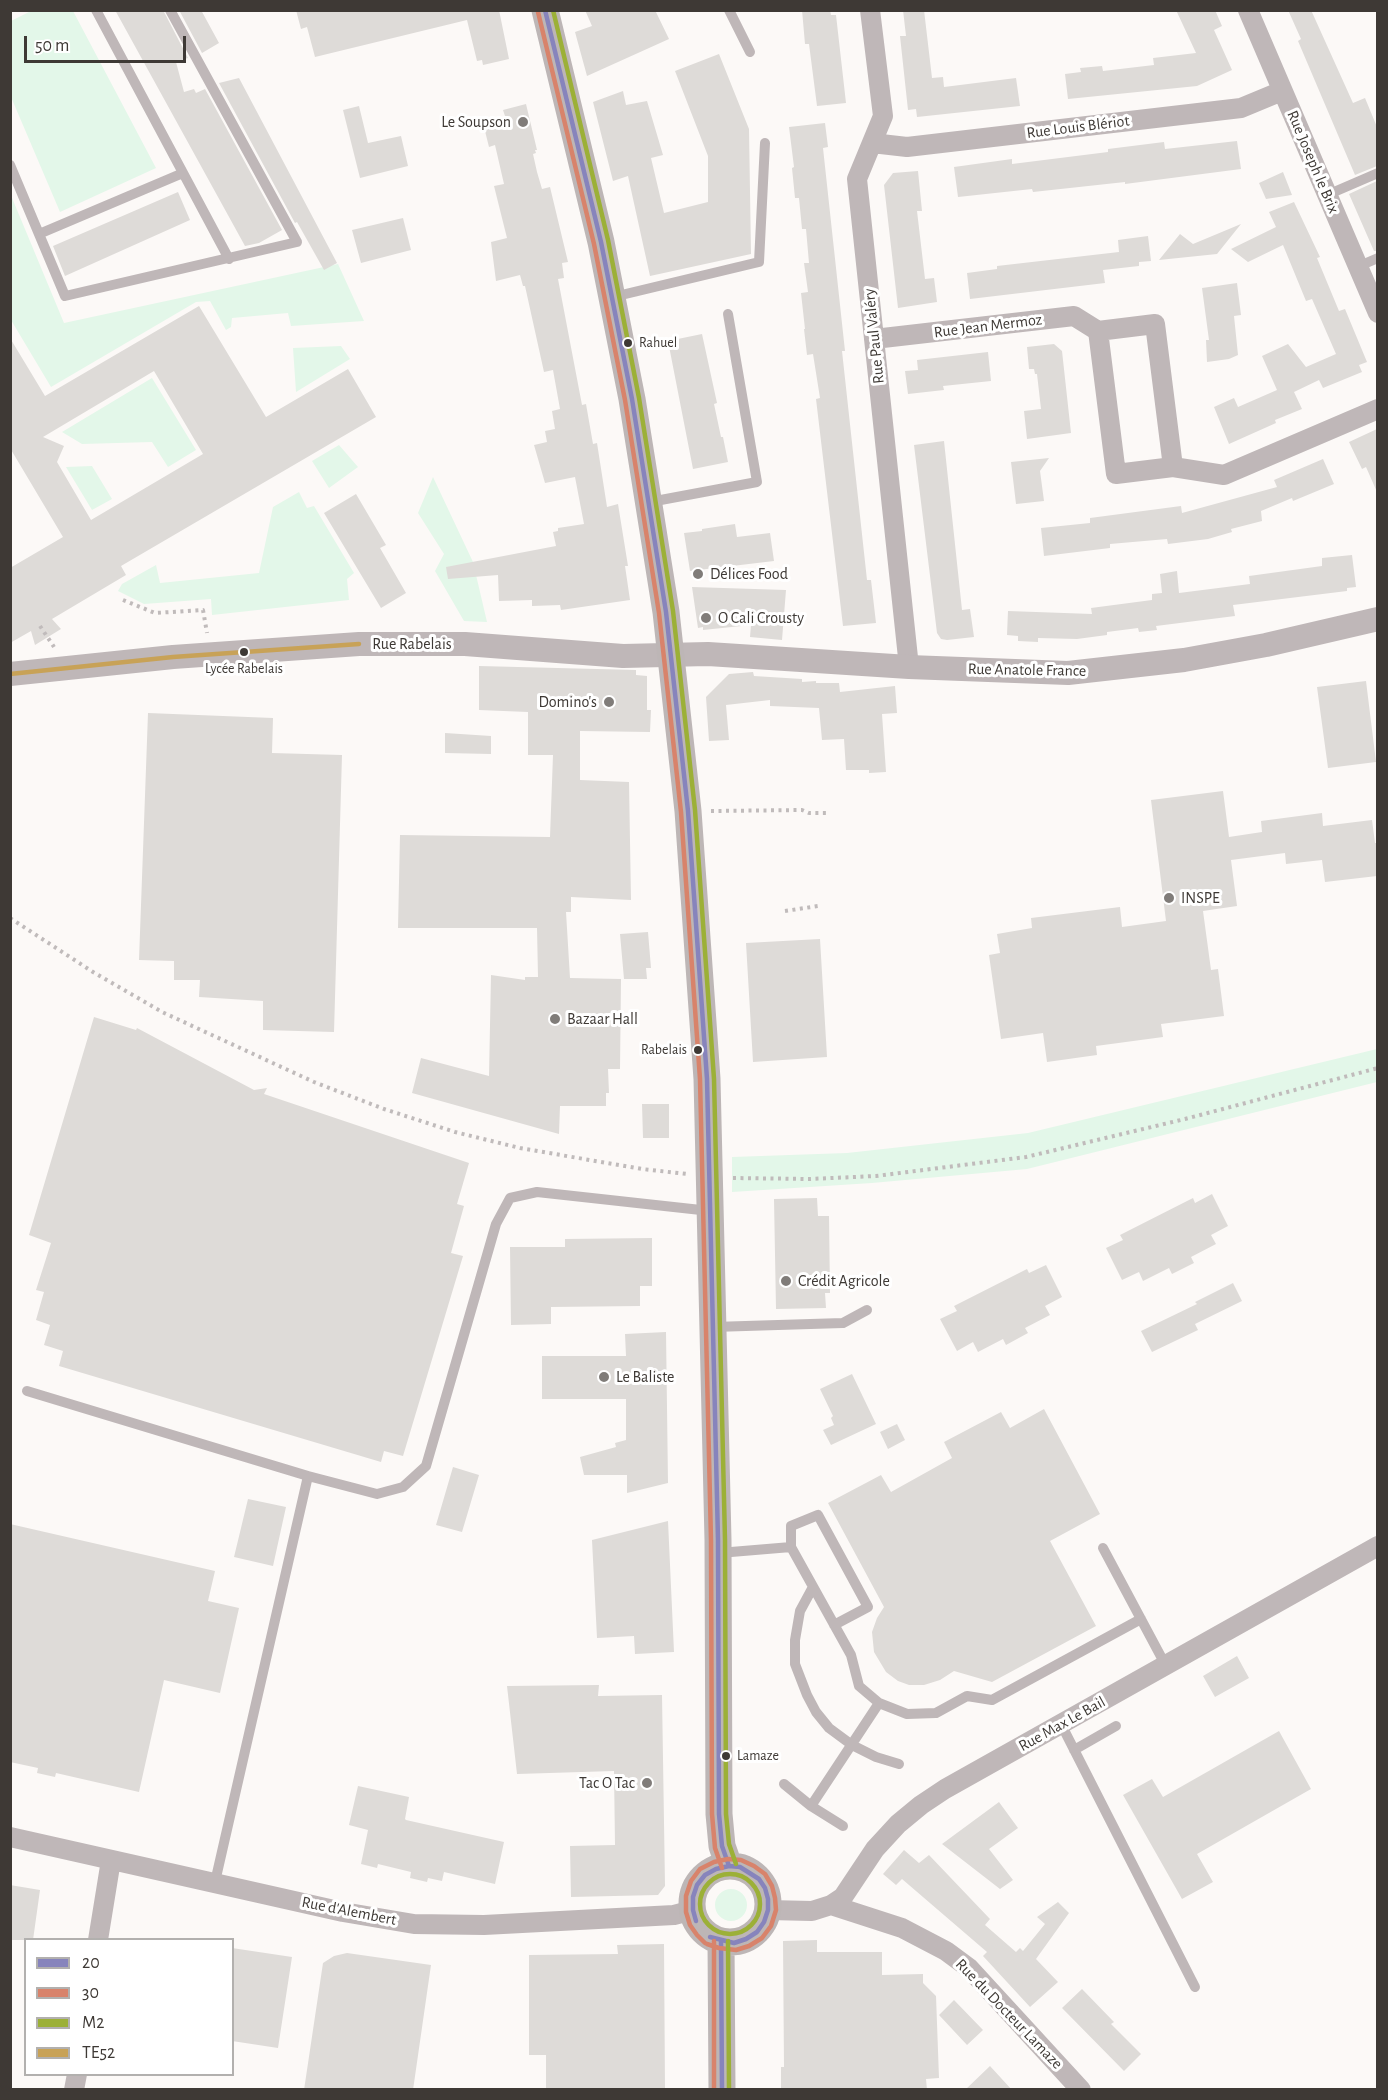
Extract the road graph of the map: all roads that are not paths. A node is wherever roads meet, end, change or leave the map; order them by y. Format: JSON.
{"nodes":[{"id":1,"x":96,"y":10,"type":"edge"},
{"id":2,"x":170,"y":10,"type":"edge"},
{"id":3,"x":545,"y":10,"type":"edge"},
{"id":4,"x":729,"y":10,"type":"edge"},
{"id":5,"x":870,"y":10,"type":"edge"},
{"id":6,"x":1248,"y":10,"type":"edge"},
{"id":7,"x":750,"y":52,"type":"dead end"},
{"id":8,"x":1282,"y":91,"type":"junction"},
{"id":9,"x":765,"y":143,"type":"dead end"},
{"id":10,"x":872,"y":143,"type":"junction"},
{"id":11,"x":10,"y":165,"type":"edge"},
{"id":12,"x":183,"y":173,"type":"junction"},
{"id":13,"x":1377,"y":173,"type":"edge"},
{"id":14,"x":1327,"y":195,"type":"junction"},
{"id":15,"x":39,"y":234,"type":"junction"},
{"id":16,"x":1377,"y":258,"type":"edge"},
{"id":17,"x":229,"y":259,"type":"junction"},
{"id":18,"x":1358,"y":267,"type":"junction"},
{"id":19,"x":612,"y":297,"type":"junction"},
{"id":20,"x":1377,"y":313,"type":"edge"},
{"id":21,"x":728,"y":314,"type":"dead end"},
{"id":22,"x":1098,"y":331,"type":"junction"},
{"id":23,"x":874,"y":339,"type":"junction"},
{"id":24,"x":1377,"y":409,"type":"edge"},
{"id":25,"x":1173,"y":467,"type":"junction"},
{"id":26,"x":649,"y":502,"type":"junction"},
{"id":27,"x":1377,"y":619,"type":"edge"},
{"id":28,"x":672,"y":655,"type":"junction"},
{"id":29,"x":909,"y":667,"type":"junction"},
{"id":30,"x":10,"y":674,"type":"edge"},
{"id":31,"x":711,"y":1211,"type":"junction"},
{"id":32,"x":867,"y":1310,"type":"dead end"},
{"id":33,"x":713,"y":1327,"type":"junction"},
{"id":34,"x":27,"y":1391,"type":"dead end"},
{"id":35,"x":308,"y":1476,"type":"junction"},
{"id":36,"x":1377,"y":1546,"type":"edge"},
{"id":37,"x":791,"y":1547,"type":"junction"},
{"id":38,"x":1103,"y":1548,"type":"dead end"},
{"id":39,"x":718,"y":1553,"type":"junction"},
{"id":40,"x":813,"y":1587,"type":"junction"},
{"id":41,"x":1141,"y":1619,"type":"junction"},
{"id":42,"x":834,"y":1625,"type":"junction"},
{"id":43,"x":1166,"y":1666,"type":"junction"},
{"id":44,"x":879,"y":1703,"type":"junction"},
{"id":45,"x":1061,"y":1724,"type":"junction"},
{"id":46,"x":1116,"y":1726,"type":"dead end"},
{"id":47,"x":852,"y":1745,"type":"junction"},
{"id":48,"x":1074,"y":1750,"type":"junction"},
{"id":49,"x":899,"y":1764,"type":"dead end"},
{"id":50,"x":783,"y":1784,"type":"dead end"},
{"id":51,"x":811,"y":1806,"type":"junction"},
{"id":52,"x":843,"y":1826,"type":"dead end"},
{"id":53,"x":10,"y":1837,"type":"edge"},
{"id":54,"x":111,"y":1860,"type":"junction"},
{"id":55,"x":729,"y":1866,"type":"junction"},
{"id":56,"x":214,"y":1882,"type":"junction"},
{"id":57,"x":831,"y":1905,"type":"junction"},
{"id":58,"x":693,"y":1910,"type":"junction"},
{"id":59,"x":768,"y":1910,"type":"junction"},
{"id":60,"x":98,"y":1938,"type":"edge"},
{"id":61,"x":721,"y":1941,"type":"junction"},
{"id":62,"x":1195,"y":1987,"type":"dead end"},
{"id":63,"x":722,"y":2090,"type":"edge"},
{"id":64,"x":1081,"y":2090,"type":"edge"}],
"edges":[{"from":1,"to":12,"type":"lane"},
{"from":2,"to":17,"type":"lane"},
{"from":3,"to":19,"type":"main road"},
{"from":4,"to":7,"type":"lane"},
{"from":5,"to":10,"type":"street","name":"Rue Paul Valéry"},
{"from":6,"to":8,"type":"street","name":"Rue Joseph le Brix"},
{"from":8,"to":10,"type":"street","name":"Rue Louis Blériot"},
{"from":8,"to":14,"type":"street","name":"Rue Joseph le Brix"},
{"from":9,"to":19,"type":"lane"},
{"from":10,"to":23,"type":"street","name":"Rue Paul Valéry"},
{"from":11,"to":15,"type":"lane"},
{"from":12,"to":15,"type":"lane"},
{"from":12,"to":17,"type":"lane"},
{"from":13,"to":14,"type":"lane"},
{"from":14,"to":18,"type":"street","name":"Rue Joseph le Brix"},
{"from":15,"to":17,"type":"lane"},
{"from":16,"to":18,"type":"lane"},
{"from":18,"to":20,"type":"street","name":"Rue Joseph le Brix"},
{"from":19,"to":26,"type":"main road"},
{"from":21,"to":26,"type":"lane"},
{"from":22,"to":23,"type":"street","name":"Rue Jean Mermoz"},
{"from":22,"to":25,"type":"street"},
{"from":22,"to":25,"type":"street"},
{"from":23,"to":29,"type":"street","name":"Rue Paul Valéry"},
{"from":24,"to":25,"type":"street"},
{"from":26,"to":28,"type":"main road"},
{"from":27,"to":29,"type":"street","name":"Rue Anatole France"},
{"from":28,"to":29,"type":"street","name":"Rue Anatole France"},
{"from":28,"to":30,"type":"street","name":"Rue Rabelais"},
{"from":28,"to":31,"type":"main road"},
{"from":31,"to":33,"type":"main road"},
{"from":31,"to":35,"type":"lane"},
{"from":32,"to":33,"type":"lane"},
{"from":33,"to":39,"type":"main road"},
{"from":34,"to":35,"type":"lane"},
{"from":35,"to":56,"type":"lane"},
{"from":36,"to":43,"type":"street","name":"Rue Max Le Bail"},
{"from":37,"to":39,"type":"lane"},
{"from":37,"to":40,"type":"lane"},
{"from":37,"to":42,"type":"lane"},
{"from":38,"to":41,"type":"lane"},
{"from":39,"to":55,"type":"main road"},
{"from":40,"to":42,"type":"lane"},
{"from":40,"to":47,"type":"lane"},
{"from":41,"to":43,"type":"lane"},
{"from":41,"to":44,"type":"lane"},
{"from":42,"to":44,"type":"lane"},
{"from":43,"to":45,"type":"street","name":"Rue Max Le Bail"},
{"from":44,"to":47,"type":"lane"},
{"from":45,"to":48,"type":"lane"},
{"from":45,"to":57,"type":"street","name":"Rue Max Le Bail"},
{"from":46,"to":48,"type":"lane"},
{"from":47,"to":49,"type":"lane"},
{"from":47,"to":51,"type":"lane"},
{"from":48,"to":62,"type":"lane"},
{"from":50,"to":51,"type":"lane"},
{"from":51,"to":52,"type":"lane"},
{"from":53,"to":54,"type":"street","name":"Rue d'Alembert"},
{"from":54,"to":56,"type":"street","name":"Rue d'Alembert"},
{"from":54,"to":60,"type":"street"},
{"from":55,"to":58,"type":"main road"},
{"from":55,"to":59,"type":"main road"},
{"from":56,"to":58,"type":"street","name":"Rue d'Alembert"},
{"from":57,"to":59,"type":"street"},
{"from":57,"to":64,"type":"street","name":"Rue du Docteur Lamaze"},
{"from":58,"to":61,"type":"main road"},
{"from":59,"to":61,"type":"main road"},
{"from":61,"to":63,"type":"main road"}]}
